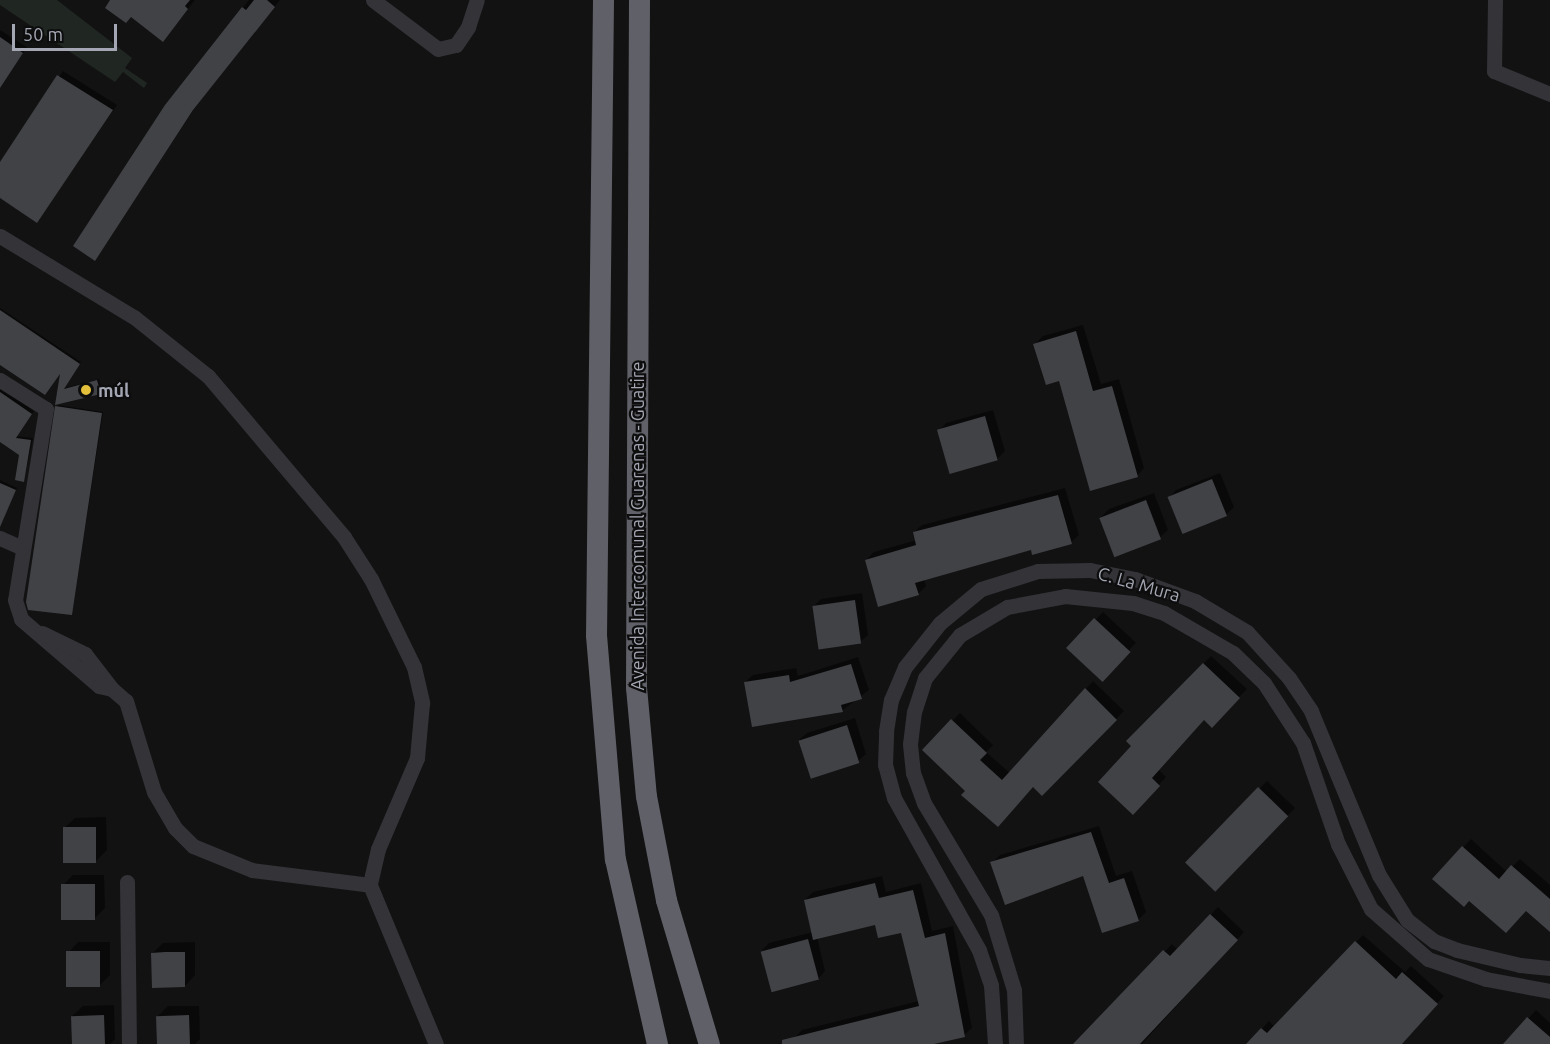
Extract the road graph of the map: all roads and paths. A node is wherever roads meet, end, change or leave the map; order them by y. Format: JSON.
{"nodes":[{"id":1,"x":373,"y":0,"type":"edge"},
{"id":2,"x":477,"y":0,"type":"edge"},
{"id":3,"x":603,"y":0,"type":"edge"},
{"id":4,"x":639,"y":0,"type":"edge"},
{"id":5,"x":1495,"y":0,"type":"edge"},
{"id":6,"x":1550,"y":94,"type":"edge"},
{"id":7,"x":0,"y":236,"type":"edge"},
{"id":8,"x":0,"y":380,"type":"edge"},
{"id":9,"x":0,"y":538,"type":"edge"},
{"id":10,"x":22,"y":548,"type":"junction"},
{"id":11,"x":127,"y":882,"type":"dead end"},
{"id":12,"x":369,"y":885,"type":"junction"},
{"id":13,"x":1550,"y":968,"type":"edge"},
{"id":14,"x":1550,"y":991,"type":"edge"},
{"id":15,"x":129,"y":1044,"type":"edge"},
{"id":16,"x":436,"y":1044,"type":"edge"},
{"id":17,"x":657,"y":1044,"type":"edge"},
{"id":18,"x":709,"y":1044,"type":"edge"},
{"id":19,"x":995,"y":1044,"type":"edge"},
{"id":20,"x":1016,"y":1044,"type":"edge"}],
"edges":[{"from":1,"to":2,"type":"street"},
{"from":3,"to":17,"type":"highway","name":"Avenida Intercomunal Guarenas - Guatire"},
{"from":4,"to":18,"type":"highway","name":"Avenida Intercomunal Guarenas - Guatire"},
{"from":5,"to":6,"type":"street"},
{"from":7,"to":12,"type":"street"},
{"from":8,"to":10,"type":"street"},
{"from":9,"to":10,"type":"street"},
{"from":10,"to":12,"type":"street"},
{"from":11,"to":15,"type":"street"},
{"from":12,"to":16,"type":"street"},
{"from":13,"to":19,"type":"street","name":"C. La Mura"},
{"from":14,"to":20,"type":"street"}]}
